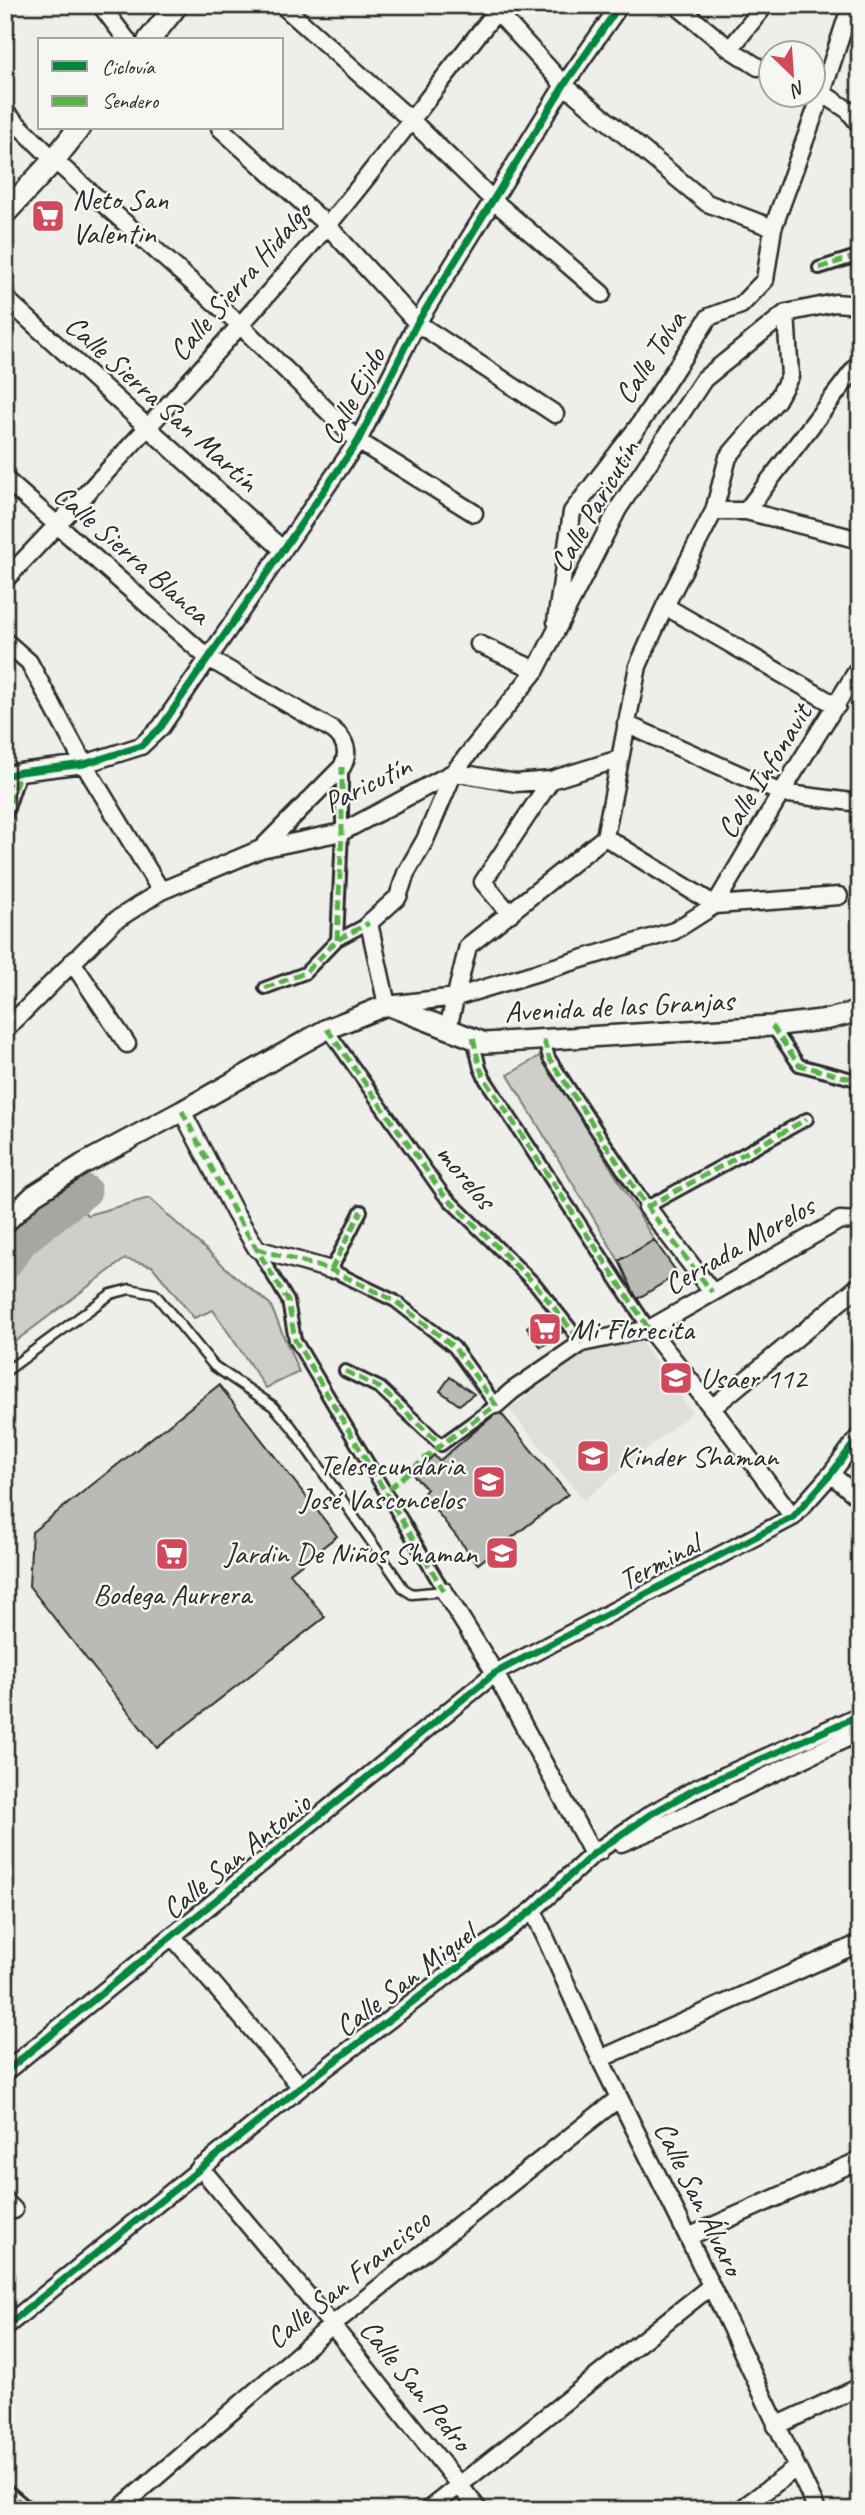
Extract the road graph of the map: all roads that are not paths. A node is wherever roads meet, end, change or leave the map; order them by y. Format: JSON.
{"nodes":[{"id":1,"x":177,"y":5,"type":"edge"},
{"id":2,"x":282,"y":5,"type":"edge"},
{"id":3,"x":620,"y":5,"type":"edge"},
{"id":4,"x":676,"y":5,"type":"edge"},
{"id":5,"x":765,"y":5,"type":"edge"},
{"id":6,"x":851,"y":5,"type":"edge"},
{"id":7,"x":497,"y":7,"type":"edge"},
{"id":8,"x":102,"y":8,"type":"dead end"},
{"id":9,"x":125,"y":38,"type":"edge"},
{"id":10,"x":151,"y":38,"type":"edge"},
{"id":11,"x":730,"y":49,"type":"junction"},
{"id":12,"x":756,"y":66,"type":"edge"},
{"id":13,"x":826,"y":81,"type":"edge"},
{"id":14,"x":564,"y":85,"type":"junction"},
{"id":15,"x":826,"y":95,"type":"edge"},
{"id":16,"x":854,"y":106,"type":"edge"},
{"id":17,"x":817,"y":108,"type":"edge"},
{"id":18,"x":5,"y":112,"type":"edge"},
{"id":19,"x":412,"y":121,"type":"junction"},
{"id":20,"x":860,"y":125,"type":"edge"},
{"id":21,"x":77,"y":130,"type":"edge"},
{"id":22,"x":222,"y":130,"type":"edge"},
{"id":23,"x":54,"y":160,"type":"junction"},
{"id":24,"x":494,"y":201,"type":"junction"},
{"id":25,"x":5,"y":213,"type":"edge"},
{"id":26,"x":327,"y":225,"type":"junction"},
{"id":27,"x":774,"y":228,"type":"junction"},
{"id":28,"x":860,"y":255,"type":"edge"},
{"id":29,"x":819,"y":268,"type":"dead end"},
{"id":30,"x":602,"y":295,"type":"dead end"},
{"id":31,"x":5,"y":298,"type":"edge"},
{"id":32,"x":860,"y":305,"type":"edge"},
{"id":33,"x":786,"y":313,"type":"junction"},
{"id":34,"x":417,"y":323,"type":"junction"},
{"id":35,"x":239,"y":324,"type":"junction"},
{"id":36,"x":860,"y":362,"type":"edge"},
{"id":37,"x":555,"y":414,"type":"dead end"},
{"id":38,"x":148,"y":429,"type":"junction"},
{"id":39,"x":358,"y":441,"type":"junction"},
{"id":40,"x":5,"y":479,"type":"edge"},
{"id":41,"x":714,"y":511,"type":"junction"},
{"id":42,"x":746,"y":511,"type":"junction"},
{"id":43,"x":474,"y":513,"type":"dead end"},
{"id":44,"x":57,"y":525,"type":"junction"},
{"id":45,"x":860,"y":540,"type":"edge"},
{"id":46,"x":282,"y":549,"type":"junction"},
{"id":47,"x":5,"y":580,"type":"edge"},
{"id":48,"x":665,"y":606,"type":"junction"},
{"id":49,"x":554,"y":635,"type":"junction"},
{"id":50,"x":5,"y":641,"type":"edge"},
{"id":51,"x":479,"y":645,"type":"dead end"},
{"id":52,"x":208,"y":658,"type":"junction"},
{"id":53,"x":860,"y":666,"type":"edge"},
{"id":54,"x":536,"y":670,"type":"junction"},
{"id":55,"x":837,"y":706,"type":"junction"},
{"id":56,"x":626,"y":724,"type":"junction"},
{"id":57,"x":619,"y":760,"type":"junction"},
{"id":58,"x":84,"y":764,"type":"junction"},
{"id":59,"x":342,"y":767,"type":"junction"},
{"id":60,"x":454,"y":772,"type":"junction"},
{"id":61,"x":13,"y":774,"type":"edge"},
{"id":62,"x":551,"y":780,"type":"junction"},
{"id":63,"x":781,"y":793,"type":"junction"},
{"id":64,"x":860,"y":803,"type":"edge"},
{"id":65,"x":5,"y":817,"type":"edge"},
{"id":66,"x":342,"y":832,"type":"junction"},
{"id":67,"x":605,"y":837,"type":"junction"},
{"id":68,"x":261,"y":849,"type":"junction"},
{"id":69,"x":160,"y":891,"type":"junction"},
{"id":70,"x":839,"y":896,"type":"dead end"},
{"id":71,"x":715,"y":905,"type":"junction"},
{"id":72,"x":510,"y":914,"type":"junction"},
{"id":73,"x":369,"y":923,"type":"junction"},
{"id":74,"x":337,"y":940,"type":"junction"},
{"id":75,"x":72,"y":962,"type":"junction"},
{"id":76,"x":265,"y":988,"type":"dead end"},
{"id":77,"x":456,"y":997,"type":"junction"},
{"id":78,"x":387,"y":1005,"type":"junction"},
{"id":79,"x":860,"y":1011,"type":"edge"},
{"id":80,"x":772,"y":1026,"type":"junction"},
{"id":81,"x":327,"y":1028,"type":"junction"},
{"id":82,"x":448,"y":1028,"type":"junction"},
{"id":83,"x":5,"y":1030,"type":"edge"},
{"id":84,"x":473,"y":1038,"type":"junction"},
{"id":85,"x":544,"y":1040,"type":"junction"},
{"id":86,"x":127,"y":1044,"type":"dead end"},
{"id":87,"x":860,"y":1081,"type":"edge"},
{"id":88,"x":182,"y":1111,"type":"junction"},
{"id":89,"x":807,"y":1119,"type":"dead end"},
{"id":90,"x":647,"y":1207,"type":"junction"},
{"id":91,"x":362,"y":1211,"type":"dead end"},
{"id":92,"x":860,"y":1222,"type":"edge"},
{"id":93,"x":5,"y":1223,"type":"edge"},
{"id":94,"x":257,"y":1249,"type":"junction"},
{"id":95,"x":331,"y":1270,"type":"junction"},
{"id":96,"x":860,"y":1285,"type":"edge"},
{"id":97,"x":712,"y":1292,"type":"junction"},
{"id":98,"x":649,"y":1329,"type":"junction"},
{"id":99,"x":582,"y":1343,"type":"junction"},
{"id":100,"x":5,"y":1371,"type":"edge"},
{"id":101,"x":345,"y":1371,"type":"dead end"},
{"id":102,"x":496,"y":1405,"type":"junction"},
{"id":103,"x":712,"y":1408,"type":"junction"},
{"id":104,"x":860,"y":1435,"type":"edge"},
{"id":105,"x":831,"y":1474,"type":"junction"},
{"id":106,"x":860,"y":1499,"type":"edge"},
{"id":107,"x":793,"y":1517,"type":"junction"},
{"id":108,"x":444,"y":1591,"type":"junction"},
{"id":109,"x":495,"y":1673,"type":"junction"},
{"id":110,"x":860,"y":1715,"type":"edge"},
{"id":111,"x":860,"y":1732,"type":"edge"},
{"id":112,"x":593,"y":1854,"type":"junction"},
{"id":113,"x":533,"y":1910,"type":"junction"},
{"id":114,"x":173,"y":1937,"type":"junction"},
{"id":115,"x":860,"y":1943,"type":"edge"},
{"id":116,"x":600,"y":2059,"type":"junction"},
{"id":117,"x":5,"y":2072,"type":"edge"},
{"id":118,"x":302,"y":2087,"type":"junction"},
{"id":119,"x":619,"y":2098,"type":"junction"},
{"id":120,"x":860,"y":2160,"type":"edge"},
{"id":121,"x":200,"y":2167,"type":"junction"},
{"id":122,"x":688,"y":2237,"type":"junction"},
{"id":123,"x":711,"y":2286,"type":"junction"},
{"id":124,"x":332,"y":2325,"type":"junction"},
{"id":125,"x":5,"y":2327,"type":"edge"},
{"id":126,"x":860,"y":2387,"type":"edge"},
{"id":127,"x":776,"y":2426,"type":"junction"},
{"id":128,"x":796,"y":2468,"type":"junction"},
{"id":129,"x":459,"y":2484,"type":"junction"},
{"id":130,"x":5,"y":2489,"type":"edge"},
{"id":131,"x":30,"y":2510,"type":"edge"},
{"id":132,"x":118,"y":2510,"type":"edge"},
{"id":133,"x":428,"y":2510,"type":"edge"},
{"id":134,"x":479,"y":2510,"type":"edge"},
{"id":135,"x":740,"y":2510,"type":"edge"},
{"id":136,"x":817,"y":2510,"type":"edge"}],
"edges":[{"from":1,"to":10,"type":"main road"},
{"from":2,"to":19,"type":"street"},
{"from":3,"to":14,"type":"street","name":"Calle Ejido"},
{"from":4,"to":11,"type":"street"},
{"from":5,"to":11,"type":"street"},
{"from":6,"to":13,"type":"street","name":"Calle Tolva"},
{"from":7,"to":14,"type":"street"},
{"from":7,"to":19,"type":"street","name":"Calle Sierra Hidalgo"},
{"from":8,"to":9,"type":"street"},
{"from":11,"to":12,"type":"street"},
{"from":14,"to":24,"type":"street","name":"Calle Ejido"},
{"from":14,"to":27,"type":"street"},
{"from":15,"to":16,"type":"street"},
{"from":16,"to":20,"type":"street"},
{"from":17,"to":27,"type":"street","name":"Calle Tolva"},
{"from":18,"to":23,"type":"street"},
{"from":19,"to":24,"type":"street"},
{"from":19,"to":26,"type":"street","name":"Calle Sierra Hidalgo"},
{"from":21,"to":23,"type":"main road"},
{"from":22,"to":26,"type":"street"},
{"from":23,"to":25,"type":"main road"},
{"from":23,"to":35,"type":"street"},
{"from":24,"to":30,"type":"street"},
{"from":24,"to":34,"type":"street","name":"Calle Ejido"},
{"from":26,"to":34,"type":"street"},
{"from":26,"to":35,"type":"street","name":"Calle Sierra Hidalgo"},
{"from":27,"to":49,"type":"street","name":"Calle Tolva"},
{"from":28,"to":29,"type":"street"},
{"from":31,"to":38,"type":"street","name":"Calle Sierra San Martín"},
{"from":32,"to":33,"type":"street","name":"Calle Paricutín"},
{"from":33,"to":41,"type":"street"},
{"from":33,"to":49,"type":"street","name":"Calle Paricutín"},
{"from":34,"to":37,"type":"street"},
{"from":34,"to":39,"type":"street","name":"Calle Ejido"},
{"from":35,"to":38,"type":"street","name":"Calle Sierra Hidalgo"},
{"from":35,"to":39,"type":"street"},
{"from":36,"to":42,"type":"street"},
{"from":38,"to":44,"type":"street","name":"Calle Sierra Hidalgo"},
{"from":38,"to":46,"type":"street","name":"Calle Sierra San Martín"},
{"from":39,"to":43,"type":"street"},
{"from":39,"to":46,"type":"street","name":"Calle Ejido"},
{"from":40,"to":44,"type":"street","name":"Calle Sierra Blanca"},
{"from":41,"to":42,"type":"street"},
{"from":41,"to":48,"type":"street"},
{"from":42,"to":45,"type":"street"},
{"from":44,"to":47,"type":"street","name":"Calle Sierra Hidalgo"},
{"from":44,"to":52,"type":"street","name":"Calle Sierra Blanca"},
{"from":46,"to":52,"type":"street","name":"Calle Ejido"},
{"from":48,"to":55,"type":"street"},
{"from":48,"to":56,"type":"street"},
{"from":49,"to":54,"type":"street","name":"Calle Paricutín"},
{"from":50,"to":58,"type":"street"},
{"from":51,"to":54,"type":"street"},
{"from":52,"to":58,"type":"street","name":"Calle Ejido"},
{"from":52,"to":59,"type":"street","name":"Calle Sierra Blanca"},
{"from":53,"to":55,"type":"street","name":"Calle Infonavit"},
{"from":54,"to":60,"type":"street","name":"Calle Paricutín"},
{"from":55,"to":63,"type":"street","name":"Calle Infonavit"},
{"from":56,"to":57,"type":"street"},
{"from":56,"to":63,"type":"street"},
{"from":57,"to":62,"type":"street"},
{"from":57,"to":67,"type":"street"},
{"from":58,"to":61,"type":"street","name":"Calle Ejido"},
{"from":58,"to":69,"type":"street"},
{"from":59,"to":66,"type":"street"},
{"from":59,"to":68,"type":"street"},
{"from":60,"to":62,"type":"street"},
{"from":60,"to":66,"type":"street","name":"Paricutín"},
{"from":60,"to":73,"type":"street"},
{"from":61,"to":65,"type":"street"},
{"from":62,"to":72,"type":"street"},
{"from":63,"to":64,"type":"street"},
{"from":63,"to":71,"type":"street","name":"Calle Infonavit"},
{"from":66,"to":68,"type":"street","name":"Paricutín"},
{"from":66,"to":74,"type":"street"},
{"from":67,"to":71,"type":"street"},
{"from":67,"to":72,"type":"street"},
{"from":68,"to":69,"type":"street"},
{"from":69,"to":75,"type":"street"},
{"from":70,"to":71,"type":"street"},
{"from":71,"to":77,"type":"street","name":"Avenida de las Granjas"},
{"from":72,"to":77,"type":"street"},
{"from":73,"to":74,"type":"street"},
{"from":73,"to":78,"type":"street"},
{"from":74,"to":76,"type":"street"},
{"from":75,"to":83,"type":"street"},
{"from":75,"to":86,"type":"street"},
{"from":77,"to":78,"type":"street","name":"Avenida de las Granjas"},
{"from":77,"to":82,"type":"street"},
{"from":78,"to":81,"type":"street","name":"Avenida de las Granjas"},
{"from":78,"to":82,"type":"street","name":"Avenida de las Granjas"},
{"from":79,"to":80,"type":"street","name":"Avenida de las Granjas"},
{"from":80,"to":85,"type":"street","name":"Avenida de las Granjas"},
{"from":80,"to":87,"type":"street"},
{"from":81,"to":88,"type":"street","name":"Avenida de las Granjas"},
{"from":81,"to":99,"type":"street","name":"morelos"},
{"from":82,"to":84,"type":"street","name":"Avenida de las Granjas"},
{"from":84,"to":85,"type":"street","name":"Avenida de las Granjas"},
{"from":84,"to":98,"type":"street"},
{"from":85,"to":90,"type":"street"},
{"from":88,"to":93,"type":"street","name":"Avenida de las Granjas"},
{"from":88,"to":94,"type":"street"},
{"from":89,"to":90,"type":"street"},
{"from":90,"to":97,"type":"street"},
{"from":91,"to":95,"type":"street"},
{"from":92,"to":97,"type":"street","name":"Cerrada Morelos"},
{"from":94,"to":95,"type":"street"},
{"from":94,"to":108,"type":"street"},
{"from":95,"to":102,"type":"street"},
{"from":96,"to":103,"type":"street"},
{"from":97,"to":98,"type":"street","name":"Cerrada Morelos"},
{"from":98,"to":99,"type":"street","name":"Cerrada Morelos"},
{"from":98,"to":103,"type":"street"},
{"from":99,"to":102,"type":"street"},
{"from":100,"to":108,"type":"lane"},
{"from":101,"to":102,"type":"street"},
{"from":103,"to":107,"type":"street"},
{"from":104,"to":105,"type":"street","name":"Terminal"},
{"from":105,"to":106,"type":"street"},
{"from":105,"to":107,"type":"street","name":"Terminal"},
{"from":107,"to":109,"type":"street","name":"Terminal"},
{"from":108,"to":109,"type":"street"},
{"from":109,"to":112,"type":"street"},
{"from":109,"to":114,"type":"street","name":"Calle San Antonio"},
{"from":110,"to":112,"type":"street","name":"Calle San Miguel"},
{"from":111,"to":112,"type":"street","name":"Calle San Miguel"},
{"from":112,"to":113,"type":"street","name":"Calle San Miguel"},
{"from":113,"to":116,"type":"street","name":"Calle San Álvaro"},
{"from":113,"to":118,"type":"street","name":"Calle San Miguel"},
{"from":114,"to":117,"type":"street","name":"Calle San Antonio"},
{"from":114,"to":118,"type":"street"},
{"from":115,"to":116,"type":"street"},
{"from":116,"to":119,"type":"street","name":"Calle San Álvaro"},
{"from":118,"to":121,"type":"street","name":"Calle San Miguel"},
{"from":119,"to":122,"type":"street","name":"Calle San Álvaro"},
{"from":119,"to":124,"type":"street","name":"Calle San Francisco"},
{"from":120,"to":122,"type":"street"},
{"from":121,"to":124,"type":"street","name":"Calle San Pedro"},
{"from":121,"to":125,"type":"street","name":"Calle San Miguel"},
{"from":122,"to":123,"type":"street","name":"Calle San Álvaro"},
{"from":123,"to":127,"type":"street","name":"Calle San Álvaro"},
{"from":123,"to":129,"type":"street"},
{"from":124,"to":129,"type":"street","name":"Calle San Pedro"},
{"from":124,"to":132,"type":"street","name":"Calle San Francisco"},
{"from":126,"to":127,"type":"street"},
{"from":127,"to":128,"type":"street","name":"Calle San Álvaro"},
{"from":128,"to":135,"type":"street"},
{"from":128,"to":136,"type":"street","name":"Calle San Álvaro"},
{"from":129,"to":133,"type":"street"},
{"from":129,"to":134,"type":"street","name":"Calle San Pedro"},
{"from":130,"to":131,"type":"street"}]}
